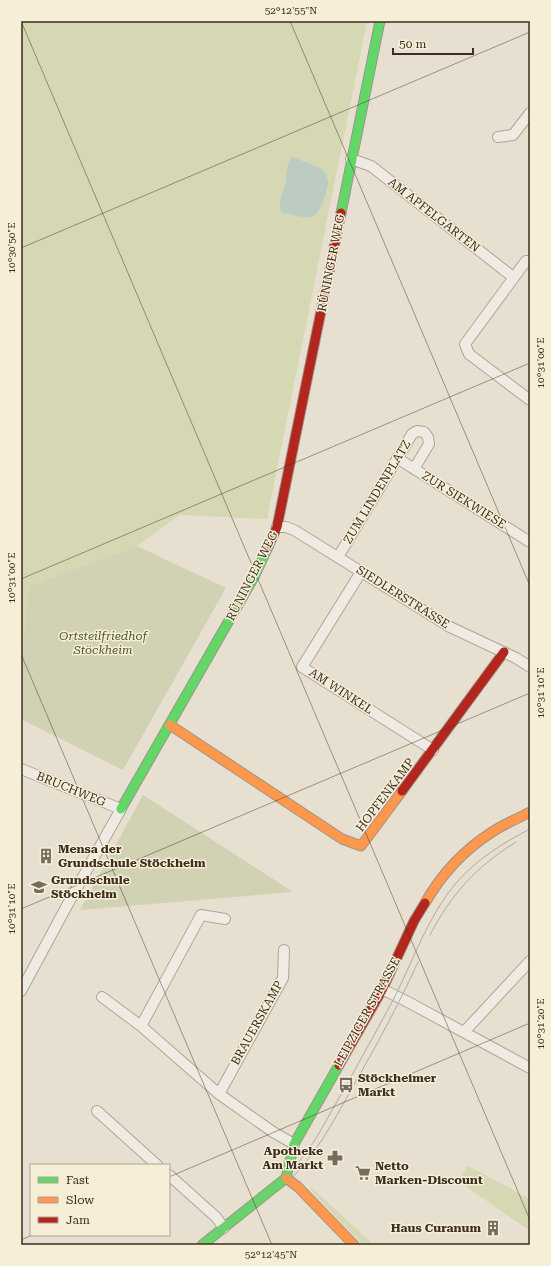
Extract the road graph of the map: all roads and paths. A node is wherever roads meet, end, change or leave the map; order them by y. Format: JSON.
{"nodes":[{"id":1,"x":380,"y":21,"type":"edge"},
{"id":2,"x":530,"y":112,"type":"edge"},
{"id":3,"x":498,"y":137,"type":"dead end"},
{"id":4,"x":351,"y":159,"type":"junction"},
{"id":5,"x":530,"y":261,"type":"edge"},
{"id":6,"x":513,"y":277,"type":"junction"},
{"id":7,"x":530,"y":400,"type":"edge"},
{"id":8,"x":397,"y":458,"type":"junction"},
{"id":9,"x":414,"y":469,"type":"junction"},
{"id":10,"x":277,"y":527,"type":"junction"},
{"id":11,"x":530,"y":542,"type":"edge"},
{"id":12,"x":338,"y":557,"type":"junction"},
{"id":13,"x":361,"y":572,"type":"junction"},
{"id":14,"x":504,"y":652,"type":"junction"},
{"id":15,"x":529,"y":664,"type":"edge"},
{"id":16,"x":170,"y":725,"type":"junction"},
{"id":17,"x":433,"y":750,"type":"junction"},
{"id":18,"x":21,"y":769,"type":"edge"},
{"id":19,"x":121,"y":809,"type":"junction"},
{"id":20,"x":530,"y":812,"type":"edge"},
{"id":21,"x":225,"y":919,"type":"dead end"},
{"id":22,"x":284,"y":950,"type":"dead end"},
{"id":23,"x":530,"y":961,"type":"edge"},
{"id":24,"x":382,"y":990,"type":"junction"},
{"id":25,"x":21,"y":991,"type":"edge"},
{"id":26,"x":102,"y":997,"type":"dead end"},
{"id":27,"x":141,"y":1026,"type":"junction"},
{"id":28,"x":464,"y":1032,"type":"junction"},
{"id":29,"x":530,"y":1068,"type":"edge"},
{"id":30,"x":219,"y":1094,"type":"junction"},
{"id":31,"x":97,"y":1111,"type":"dead end"},
{"id":32,"x":294,"y":1144,"type":"junction"},
{"id":33,"x":157,"y":1164,"type":"edge"},
{"id":34,"x":170,"y":1176,"type":"edge"},
{"id":35,"x":286,"y":1178,"type":"junction"},
{"id":36,"x":224,"y":1228,"type":"junction"},
{"id":37,"x":202,"y":1245,"type":"edge"},
{"id":38,"x":354,"y":1245,"type":"edge"}],
"edges":[{"from":1,"to":4,"type":"street","name":"RÜNINGER WEG"},
{"from":2,"to":3,"type":"street"},
{"from":4,"to":6,"type":"street","name":"AM APFELGARTEN"},
{"from":4,"to":10,"type":"street","name":"RÜNINGER WEG"},
{"from":5,"to":6,"type":"street"},
{"from":6,"to":7,"type":"street"},
{"from":8,"to":9,"type":"street","name":"ZUR SIEKWIESE"},
{"from":8,"to":9,"type":"street","name":"ZUM LINDENPLATZ"},
{"from":8,"to":12,"type":"street","name":"ZUM LINDENPLATZ"},
{"from":9,"to":11,"type":"street","name":"ZUR SIEKWIESE"},
{"from":10,"to":12,"type":"street","name":"SIEDLERSTRASSE"},
{"from":10,"to":16,"type":"street","name":"RÜNINGER WEG"},
{"from":12,"to":13,"type":"street","name":"SIEDLERSTRASSE"},
{"from":13,"to":14,"type":"street","name":"SIEDLERSTRASSE"},
{"from":13,"to":17,"type":"street","name":"AM WINKEL"},
{"from":14,"to":15,"type":"street","name":"SIEDLERSTRASSE"},
{"from":14,"to":17,"type":"street","name":"HOPFENKAMP"},
{"from":16,"to":17,"type":"street","name":"HOPFENKAMP"},
{"from":16,"to":19,"type":"street","name":"RÜNINGER WEG"},
{"from":18,"to":19,"type":"street","name":"BRUCHWEG"},
{"from":19,"to":25,"type":"street","name":"RÜNINGER WEG"},
{"from":20,"to":24,"type":"street","name":"LEIPZIGER STRASSE"},
{"from":21,"to":27,"type":"street"},
{"from":22,"to":30,"type":"street","name":"BRAUERSKAMP"},
{"from":23,"to":28,"type":"street"},
{"from":24,"to":28,"type":"street"},
{"from":24,"to":32,"type":"street","name":"LEIPZIGER STRASSE"},
{"from":26,"to":27,"type":"street"},
{"from":27,"to":30,"type":"street"},
{"from":28,"to":29,"type":"street"},
{"from":30,"to":32,"type":"street"},
{"from":31,"to":33,"type":"street"},
{"from":32,"to":35,"type":"street","name":"LEIPZIGER STRASSE"},
{"from":34,"to":36,"type":"street"},
{"from":35,"to":36,"type":"street"},
{"from":35,"to":38,"type":"street"},
{"from":36,"to":37,"type":"street"}]}
